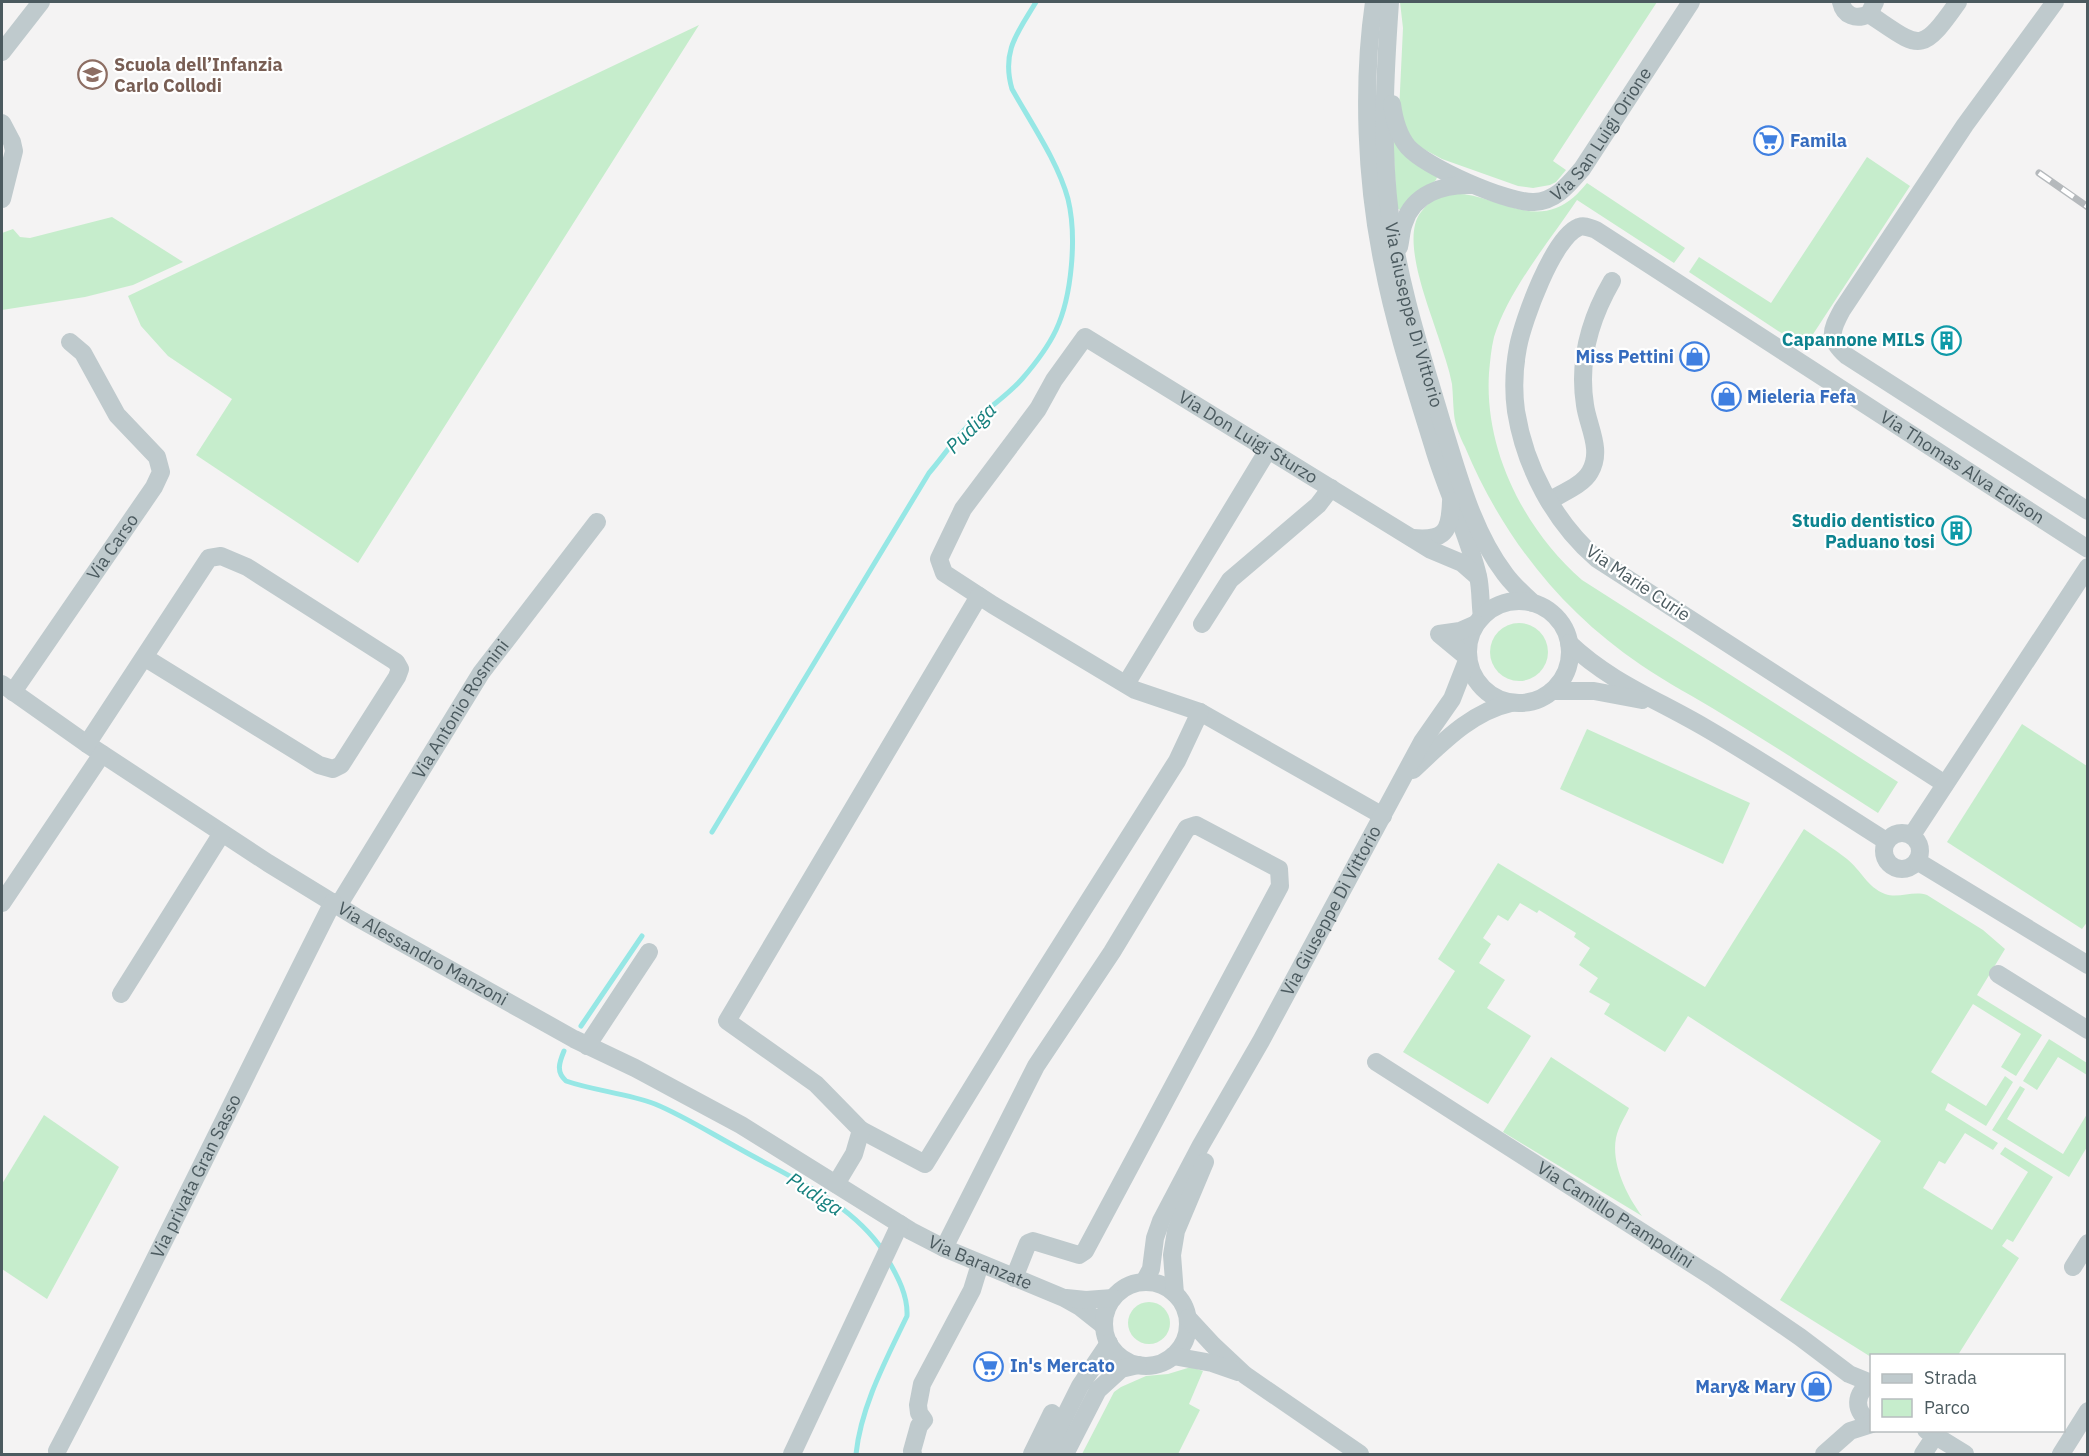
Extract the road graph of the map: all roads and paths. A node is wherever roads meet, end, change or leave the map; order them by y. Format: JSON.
{"nodes":[{"id":1,"x":41,"y":2,"type":"edge"},
{"id":2,"x":1690,"y":2,"type":"edge"},
{"id":3,"x":1841,"y":2,"type":"edge"},
{"id":4,"x":1958,"y":2,"type":"edge"},
{"id":5,"x":2055,"y":2,"type":"edge"},
{"id":6,"x":1384,"y":3,"type":"edge"},
{"id":7,"x":1872,"y":8,"type":"edge"},
{"id":8,"x":2,"y":52,"type":"edge"},
{"id":9,"x":2,"y":123,"type":"edge"},
{"id":10,"x":1476,"y":185,"type":"junction"},
{"id":11,"x":2,"y":199,"type":"edge"},
{"id":12,"x":1596,"y":230,"type":"joint"},
{"id":13,"x":1397,"y":260,"type":"junction"},
{"id":14,"x":1612,"y":281,"type":"dead end"},
{"id":15,"x":70,"y":342,"type":"dead end"},
{"id":16,"x":1268,"y":450,"type":"junction"},
{"id":17,"x":1330,"y":488,"type":"junction"},
{"id":18,"x":1451,"y":497,"type":"junction"},
{"id":19,"x":1549,"y":501,"type":"junction"},
{"id":20,"x":2088,"y":511,"type":"edge"},
{"id":21,"x":597,"y":522,"type":"dead end"},
{"id":22,"x":1412,"y":538,"type":"junction"},
{"id":23,"x":2088,"y":549,"type":"edge"},
{"id":24,"x":2088,"y":567,"type":"edge"},
{"id":25,"x":1478,"y":577,"type":"junction"},
{"id":26,"x":979,"y":596,"type":"junction"},
{"id":27,"x":1533,"y":603,"type":"junction"},
{"id":28,"x":1479,"y":621,"type":"junction"},
{"id":29,"x":1202,"y":624,"type":"dead end"},
{"id":30,"x":1569,"y":643,"type":"junction"},
{"id":31,"x":144,"y":657,"type":"junction"},
{"id":32,"x":1468,"y":658,"type":"junction"},
{"id":33,"x":1126,"y":684,"type":"junction"},
{"id":34,"x":7,"y":688,"type":"edge"},
{"id":35,"x":1552,"y":691,"type":"junction"},
{"id":36,"x":1511,"y":703,"type":"junction"},
{"id":37,"x":1661,"y":705,"type":"junction"},
{"id":38,"x":1200,"y":712,"type":"junction"},
{"id":39,"x":94,"y":749,"type":"junction"},
{"id":40,"x":1403,"y":779,"type":"junction"},
{"id":41,"x":1945,"y":784,"type":"junction"},
{"id":42,"x":1383,"y":816,"type":"junction"},
{"id":43,"x":222,"y":832,"type":"junction"},
{"id":44,"x":1912,"y":835,"type":"junction"},
{"id":45,"x":1886,"y":841,"type":"junction"},
{"id":46,"x":1917,"y":861,"type":"junction"},
{"id":47,"x":2,"y":903,"type":"edge"},
{"id":48,"x":336,"y":904,"type":"junction"},
{"id":49,"x":649,"y":952,"type":"dead end"},
{"id":50,"x":2085,"y":956,"type":"edge"},
{"id":51,"x":1998,"y":974,"type":"dead end"},
{"id":52,"x":122,"y":994,"type":"dead end"},
{"id":53,"x":2088,"y":1030,"type":"edge"},
{"id":54,"x":1261,"y":1041,"type":"junction"},
{"id":55,"x":587,"y":1046,"type":"junction"},
{"id":56,"x":1376,"y":1062,"type":"dead end"},
{"id":57,"x":861,"y":1130,"type":"junction"},
{"id":58,"x":836,"y":1184,"type":"junction"},
{"id":59,"x":858,"y":1198,"type":"joint"},
{"id":60,"x":900,"y":1224,"type":"junction"},
{"id":61,"x":2088,"y":1243,"type":"edge"},
{"id":62,"x":944,"y":1248,"type":"junction"},
{"id":63,"x":981,"y":1264,"type":"junction"},
{"id":64,"x":2073,"y":1267,"type":"dead end"},
{"id":65,"x":1014,"y":1278,"type":"junction"},
{"id":66,"x":1144,"y":1282,"type":"junction"},
{"id":67,"x":1175,"y":1294,"type":"junction"},
{"id":68,"x":1064,"y":1298,"type":"junction"},
{"id":69,"x":1113,"y":1298,"type":"junction"},
{"id":70,"x":1188,"y":1318,"type":"junction"},
{"id":71,"x":1106,"y":1334,"type":"junction"},
{"id":72,"x":1173,"y":1356,"type":"junction"},
{"id":73,"x":1138,"y":1365,"type":"junction"},
{"id":74,"x":1245,"y":1375,"type":"junction"},
{"id":75,"x":1080,"y":1386,"type":"junction"},
{"id":76,"x":1868,"y":1386,"type":"edge"},
{"id":77,"x":2088,"y":1411,"type":"edge"},
{"id":78,"x":1868,"y":1419,"type":"edge"},
{"id":79,"x":1930,"y":1433,"type":"edge"},
{"id":80,"x":57,"y":1451,"type":"dead end"},
{"id":81,"x":792,"y":1455,"type":"edge"},
{"id":82,"x":913,"y":1455,"type":"edge"},
{"id":83,"x":1032,"y":1455,"type":"edge"},
{"id":84,"x":1046,"y":1455,"type":"edge"},
{"id":85,"x":1065,"y":1455,"type":"edge"},
{"id":86,"x":1360,"y":1455,"type":"edge"},
{"id":87,"x":1824,"y":1455,"type":"edge"},
{"id":88,"x":1923,"y":1455,"type":"edge"},
{"id":89,"x":1965,"y":1455,"type":"edge"},
{"id":90,"x":2061,"y":1455,"type":"edge"}],
"edges":[{"from":1,"to":8,"type":"street"},
{"from":2,"to":10,"type":"street","name":"Via San Luigi Orione"},
{"from":3,"to":7,"type":"street"},
{"from":4,"to":7,"type":"street"},
{"from":5,"to":20,"type":"street"},
{"from":6,"to":10,"type":"street","name":"Via San Luigi Orione"},
{"from":6,"to":13,"type":"street","name":"Via Giuseppe Di Vittorio"},
{"from":6,"to":18,"type":"street","name":"Via Giuseppe Di Vittorio"},
{"from":9,"to":11,"type":"street"},
{"from":10,"to":13,"type":"street","name":"Via San Luigi Orione"},
{"from":12,"to":19,"type":"street","name":"Via Marie Curie"},
{"from":12,"to":23,"type":"street","name":"Via Thomas Alva Edison"},
{"from":13,"to":27,"type":"street","name":"Via Giuseppe Di Vittorio"},
{"from":14,"to":19,"type":"street"},
{"from":15,"to":34,"type":"street","name":"Via Carso"},
{"from":16,"to":17,"type":"street","name":"Via Don Luigi Sturzo"},
{"from":16,"to":26,"type":"street","name":"Via Don Luigi Sturzo"},
{"from":16,"to":33,"type":"street"},
{"from":17,"to":22,"type":"street","name":"Via Don Luigi Sturzo"},
{"from":17,"to":29,"type":"street"},
{"from":18,"to":22,"type":"street"},
{"from":18,"to":25,"type":"street","name":"Via Giuseppe Di Vittorio"},
{"from":19,"to":41,"type":"street","name":"Via Marie Curie"},
{"from":21,"to":48,"type":"street","name":"Via Antonio Rosmini"},
{"from":22,"to":25,"type":"street","name":"Via Don Luigi Sturzo"},
{"from":24,"to":41,"type":"street"},
{"from":25,"to":28,"type":"street","name":"Via Giuseppe Di Vittorio"},
{"from":26,"to":33,"type":"street"},
{"from":26,"to":57,"type":"street"},
{"from":27,"to":28,"type":"street"},
{"from":27,"to":30,"type":"street"},
{"from":28,"to":32,"type":"street"},
{"from":28,"to":32,"type":"street"},
{"from":30,"to":35,"type":"street"},
{"from":30,"to":37,"type":"street"},
{"from":31,"to":31,"type":"street"},
{"from":31,"to":39,"type":"street"},
{"from":32,"to":36,"type":"street"},
{"from":32,"to":40,"type":"street","name":"Via Giuseppe Di Vittorio"},
{"from":33,"to":38,"type":"street"},
{"from":34,"to":39,"type":"street","name":"Via Alessandro Manzoni"},
{"from":35,"to":36,"type":"street"},
{"from":35,"to":37,"type":"street"},
{"from":36,"to":40,"type":"street","name":"Via Giuseppe Di Vittorio"},
{"from":37,"to":45,"type":"street"},
{"from":38,"to":42,"type":"street"},
{"from":38,"to":57,"type":"street"},
{"from":39,"to":43,"type":"street","name":"Via Alessandro Manzoni"},
{"from":39,"to":47,"type":"street"},
{"from":40,"to":42,"type":"street","name":"Via Giuseppe Di Vittorio"},
{"from":41,"to":44,"type":"street"},
{"from":42,"to":54,"type":"street","name":"Via Giuseppe Di Vittorio"},
{"from":43,"to":48,"type":"street","name":"Via Alessandro Manzoni"},
{"from":43,"to":52,"type":"street"},
{"from":44,"to":45,"type":"street"},
{"from":44,"to":46,"type":"street"},
{"from":45,"to":46,"type":"street"},
{"from":46,"to":50,"type":"street"},
{"from":48,"to":55,"type":"street","name":"Via Alessandro Manzoni"},
{"from":48,"to":80,"type":"street","name":"Via privata Gran Sasso"},
{"from":49,"to":55,"type":"street"},
{"from":51,"to":53,"type":"street"},
{"from":54,"to":66,"type":"street","name":"Via Giuseppe Di Vittorio"},
{"from":54,"to":67,"type":"street","name":"Via Giuseppe Di Vittorio"},
{"from":55,"to":58,"type":"street","name":"Via Alessandro Manzoni"},
{"from":56,"to":76,"type":"street","name":"Via Camillo Prampolini"},
{"from":57,"to":58,"type":"street"},
{"from":58,"to":59,"type":"street","name":"Via Alessandro Manzoni"},
{"from":59,"to":60,"type":"street","name":"Via Baranzate"},
{"from":60,"to":62,"type":"street","name":"Via Baranzate"},
{"from":60,"to":81,"type":"street"},
{"from":61,"to":64,"type":"street"},
{"from":62,"to":63,"type":"street","name":"Via Baranzate"},
{"from":62,"to":65,"type":"street"},
{"from":63,"to":65,"type":"street","name":"Via Baranzate"},
{"from":63,"to":82,"type":"street"},
{"from":65,"to":68,"type":"street","name":"Via Baranzate"},
{"from":66,"to":67,"type":"street"},
{"from":66,"to":69,"type":"street"},
{"from":67,"to":70,"type":"street"},
{"from":68,"to":69,"type":"street","name":"Via Baranzate"},
{"from":68,"to":71,"type":"street","name":"Via Baranzate"},
{"from":69,"to":71,"type":"street"},
{"from":70,"to":72,"type":"street"},
{"from":70,"to":74,"type":"street"},
{"from":71,"to":73,"type":"street"},
{"from":71,"to":75,"type":"street"},
{"from":72,"to":73,"type":"street"},
{"from":72,"to":74,"type":"street"},
{"from":73,"to":85,"type":"street"},
{"from":74,"to":86,"type":"street"},
{"from":75,"to":83,"type":"street"},
{"from":75,"to":84,"type":"street"},
{"from":76,"to":78,"type":"street"},
{"from":77,"to":90,"type":"street"},
{"from":78,"to":87,"type":"street"},
{"from":79,"to":88,"type":"street"},
{"from":79,"to":89,"type":"street"}]}
